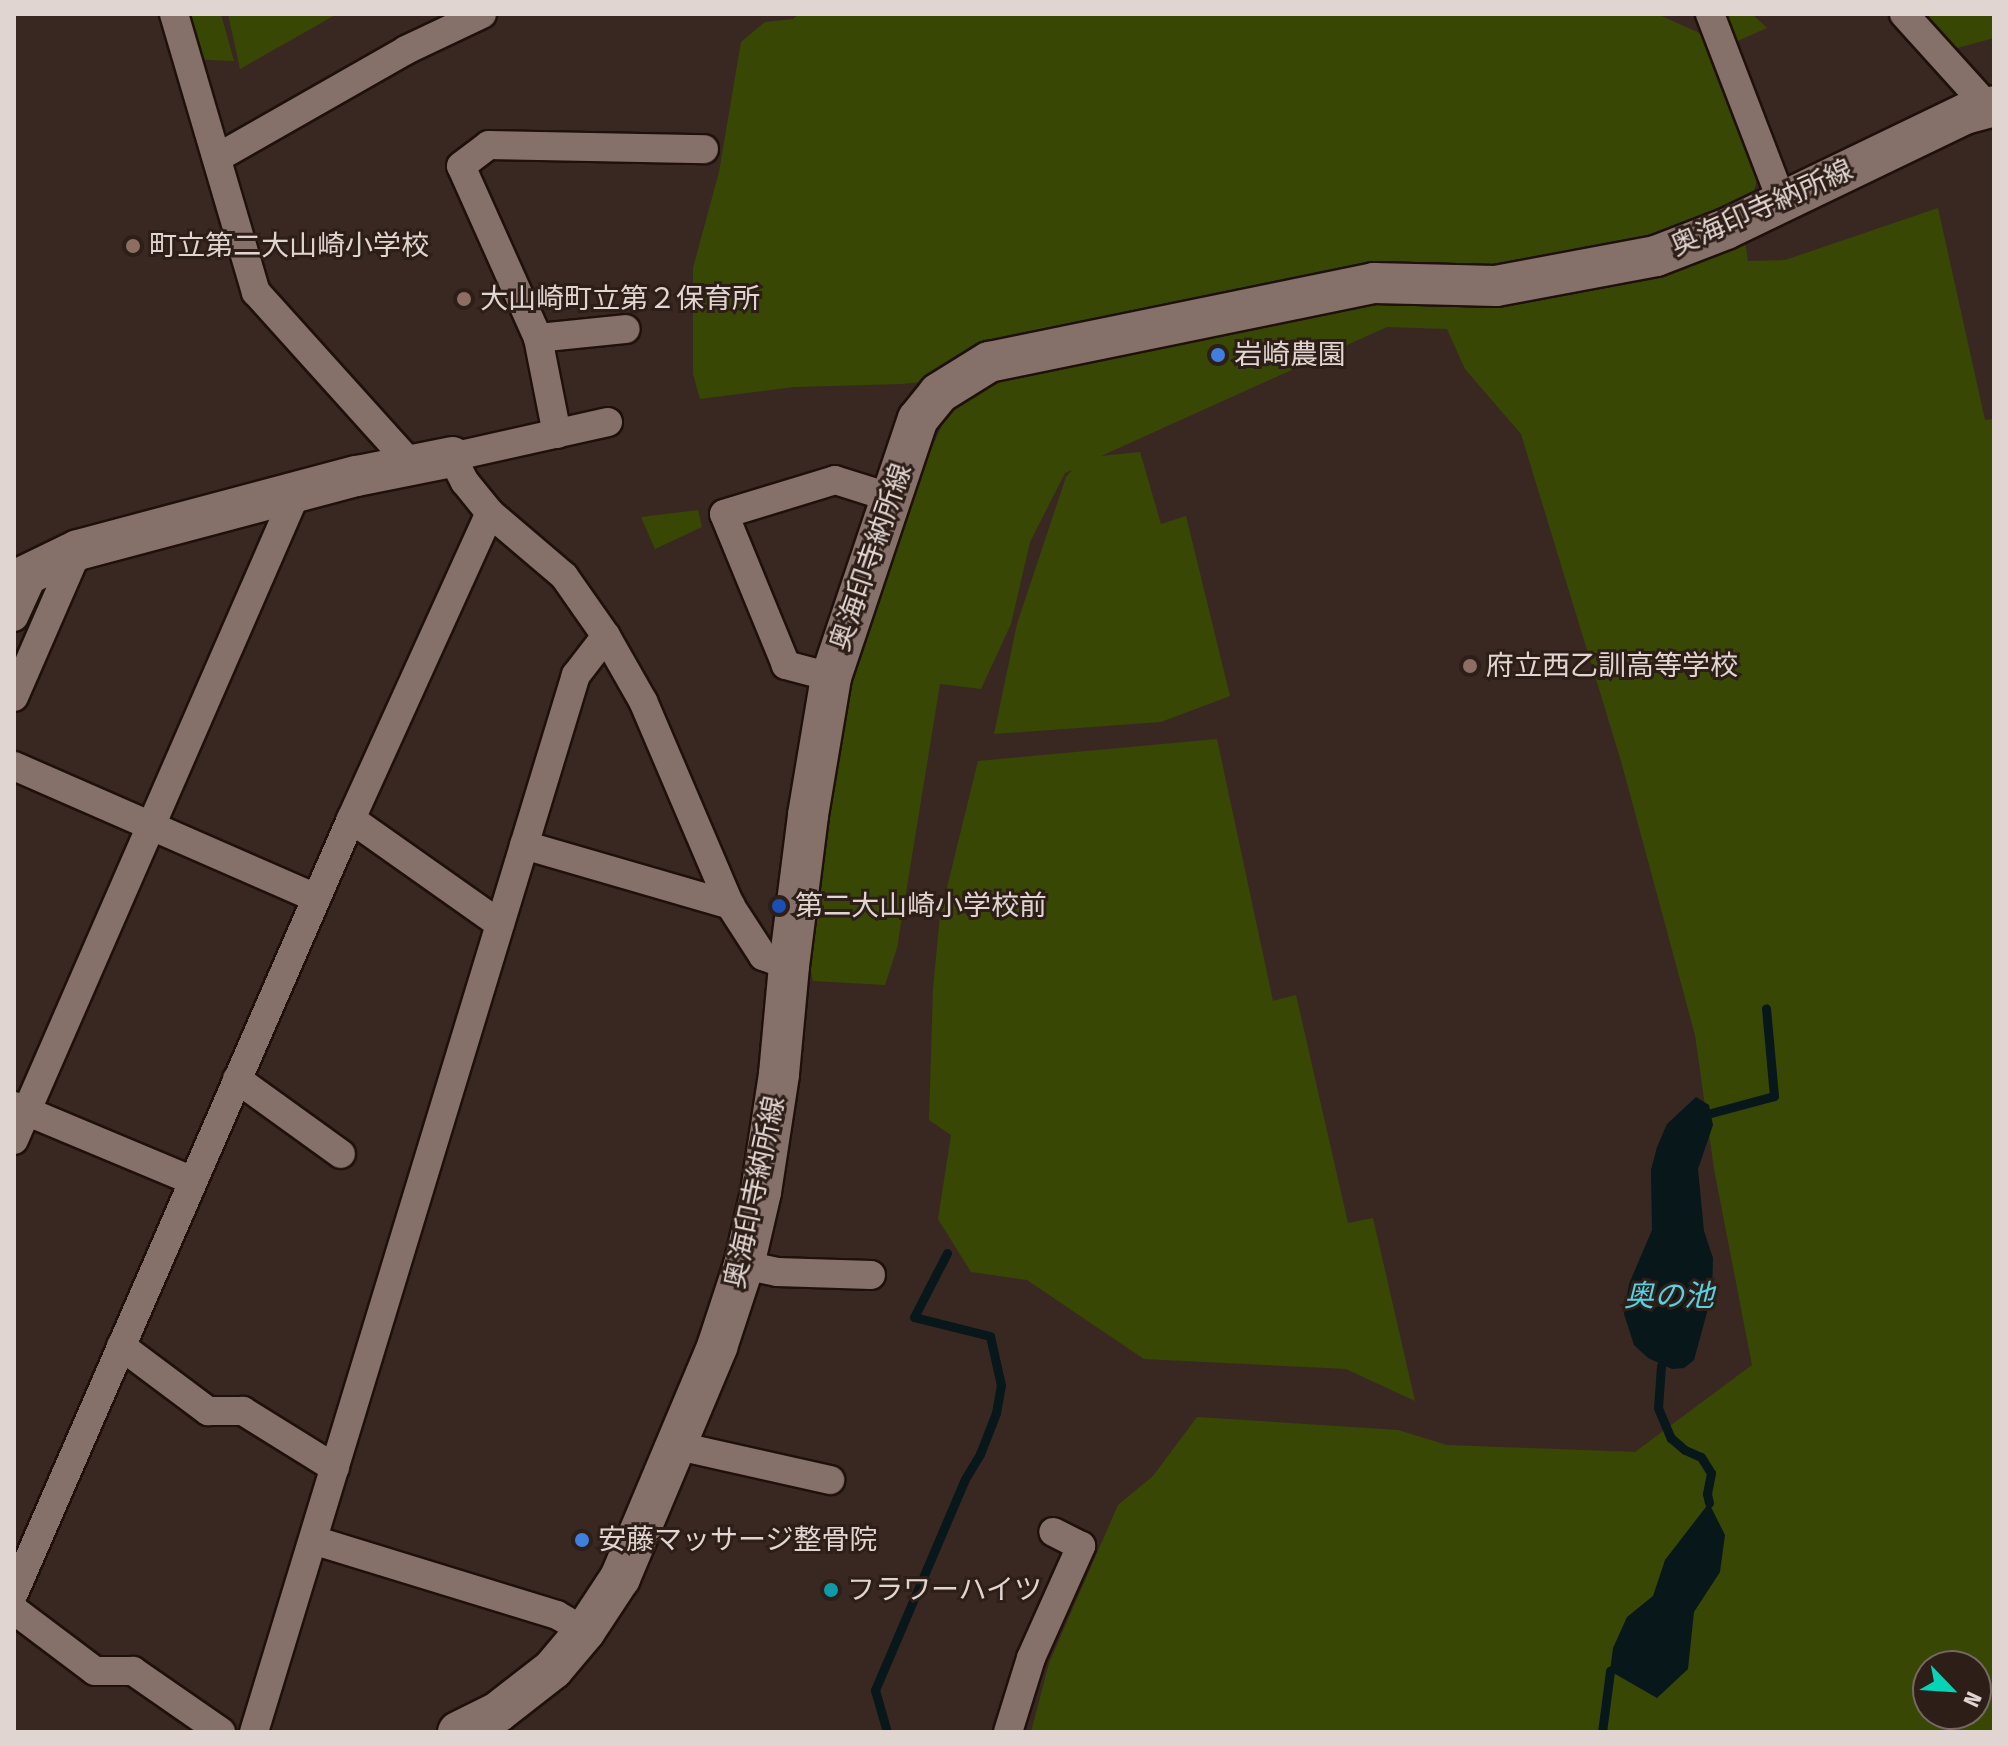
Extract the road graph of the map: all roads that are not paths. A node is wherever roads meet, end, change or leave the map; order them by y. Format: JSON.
{"nodes":[{"id":1,"x":174,"y":14,"type":"edge"},
{"id":2,"x":482,"y":14,"type":"edge"},
{"id":3,"x":1710,"y":14,"type":"edge"},
{"id":4,"x":1904,"y":14,"type":"edge"},
{"id":5,"x":1991,"y":107,"type":"edge"},
{"id":6,"x":704,"y":149,"type":"dead end"},
{"id":7,"x":217,"y":158,"type":"junction"},
{"id":8,"x":1782,"y":202,"type":"junction"},
{"id":9,"x":626,"y":329,"type":"dead end"},
{"id":10,"x":538,"y":338,"type":"junction"},
{"id":11,"x":608,"y":422,"type":"dead end"},
{"id":12,"x":557,"y":434,"type":"junction"},
{"id":13,"x":452,"y":457,"type":"junction"},
{"id":14,"x":412,"y":465,"type":"junction"},
{"id":15,"x":297,"y":491,"type":"junction"},
{"id":16,"x":889,"y":497,"type":"junction"},
{"id":17,"x":490,"y":513,"type":"junction"},
{"id":18,"x":78,"y":550,"type":"junction"},
{"id":19,"x":25,"y":576,"type":"edge"},
{"id":20,"x":14,"y":617,"type":"edge"},
{"id":21,"x":606,"y":636,"type":"junction"},
{"id":22,"x":831,"y":677,"type":"junction"},
{"id":23,"x":14,"y":697,"type":"edge"},
{"id":24,"x":14,"y":766,"type":"edge"},
{"id":25,"x":351,"y":819,"type":"junction"},
{"id":26,"x":151,"y":826,"type":"junction"},
{"id":27,"x":524,"y":845,"type":"junction"},
{"id":28,"x":316,"y":898,"type":"junction"},
{"id":29,"x":730,"y":905,"type":"junction"},
{"id":30,"x":500,"y":924,"type":"junction"},
{"id":31,"x":789,"y":966,"type":"junction"},
{"id":32,"x":237,"y":1079,"type":"junction"},
{"id":33,"x":20,"y":1109,"type":"edge"},
{"id":34,"x":14,"y":1140,"type":"edge"},
{"id":35,"x":341,"y":1154,"type":"dead end"},
{"id":36,"x":193,"y":1181,"type":"junction"},
{"id":37,"x":744,"y":1265,"type":"junction"},
{"id":38,"x":871,"y":1275,"type":"dead end"},
{"id":39,"x":121,"y":1346,"type":"junction"},
{"id":40,"x":678,"y":1446,"type":"junction"},
{"id":41,"x":335,"y":1468,"type":"junction"},
{"id":42,"x":830,"y":1480,"type":"dead end"},
{"id":43,"x":1053,"y":1532,"type":"dead end"},
{"id":44,"x":313,"y":1540,"type":"junction"},
{"id":45,"x":14,"y":1593,"type":"edge"},
{"id":46,"x":14,"y":1610,"type":"edge"},
{"id":47,"x":585,"y":1631,"type":"junction"},
{"id":48,"x":221,"y":1732,"type":"edge"},
{"id":49,"x":254,"y":1732,"type":"edge"},
{"id":50,"x":458,"y":1732,"type":"edge"},
{"id":51,"x":1008,"y":1732,"type":"edge"}],
"edges":[{"from":1,"to":7,"type":"street"},
{"from":2,"to":7,"type":"street"},
{"from":3,"to":8,"type":"street"},
{"from":4,"to":5,"type":"street"},
{"from":5,"to":8,"type":"main road","name":"奥海印寺納所線"},
{"from":6,"to":10,"type":"street"},
{"from":7,"to":14,"type":"street"},
{"from":8,"to":16,"type":"main road","name":"奥海印寺納所線"},
{"from":9,"to":10,"type":"street"},
{"from":10,"to":12,"type":"street"},
{"from":11,"to":12,"type":"street"},
{"from":12,"to":13,"type":"street"},
{"from":13,"to":14,"type":"main road"},
{"from":13,"to":17,"type":"street"},
{"from":14,"to":15,"type":"main road"},
{"from":15,"to":18,"type":"main road"},
{"from":15,"to":26,"type":"street"},
{"from":16,"to":22,"type":"main road","name":"奥海印寺納所線"},
{"from":16,"to":22,"type":"street"},
{"from":17,"to":21,"type":"street"},
{"from":17,"to":25,"type":"street"},
{"from":18,"to":19,"type":"main road"},
{"from":18,"to":23,"type":"street"},
{"from":19,"to":20,"type":"street"},
{"from":21,"to":27,"type":"street"},
{"from":21,"to":29,"type":"street"},
{"from":22,"to":31,"type":"main road","name":"奥海印寺納所線"},
{"from":24,"to":26,"type":"street"},
{"from":25,"to":28,"type":"street"},
{"from":25,"to":30,"type":"street"},
{"from":26,"to":28,"type":"street"},
{"from":26,"to":33,"type":"street"},
{"from":27,"to":29,"type":"street"},
{"from":27,"to":30,"type":"street"},
{"from":28,"to":32,"type":"street"},
{"from":29,"to":31,"type":"street"},
{"from":30,"to":41,"type":"street"},
{"from":31,"to":37,"type":"main road","name":"奥海印寺納所線"},
{"from":32,"to":35,"type":"street"},
{"from":32,"to":36,"type":"street"},
{"from":33,"to":34,"type":"street"},
{"from":33,"to":36,"type":"street"},
{"from":36,"to":39,"type":"street"},
{"from":37,"to":38,"type":"street"},
{"from":37,"to":40,"type":"main road","name":"奥海印寺納所線"},
{"from":39,"to":41,"type":"street"},
{"from":39,"to":45,"type":"street"},
{"from":40,"to":42,"type":"street"},
{"from":40,"to":47,"type":"main road","name":"奥海印寺納所線"},
{"from":41,"to":44,"type":"street"},
{"from":43,"to":51,"type":"street"},
{"from":44,"to":47,"type":"street"},
{"from":44,"to":49,"type":"street"},
{"from":46,"to":48,"type":"street"},
{"from":47,"to":50,"type":"main road","name":"奥海印寺納所線"}]}
